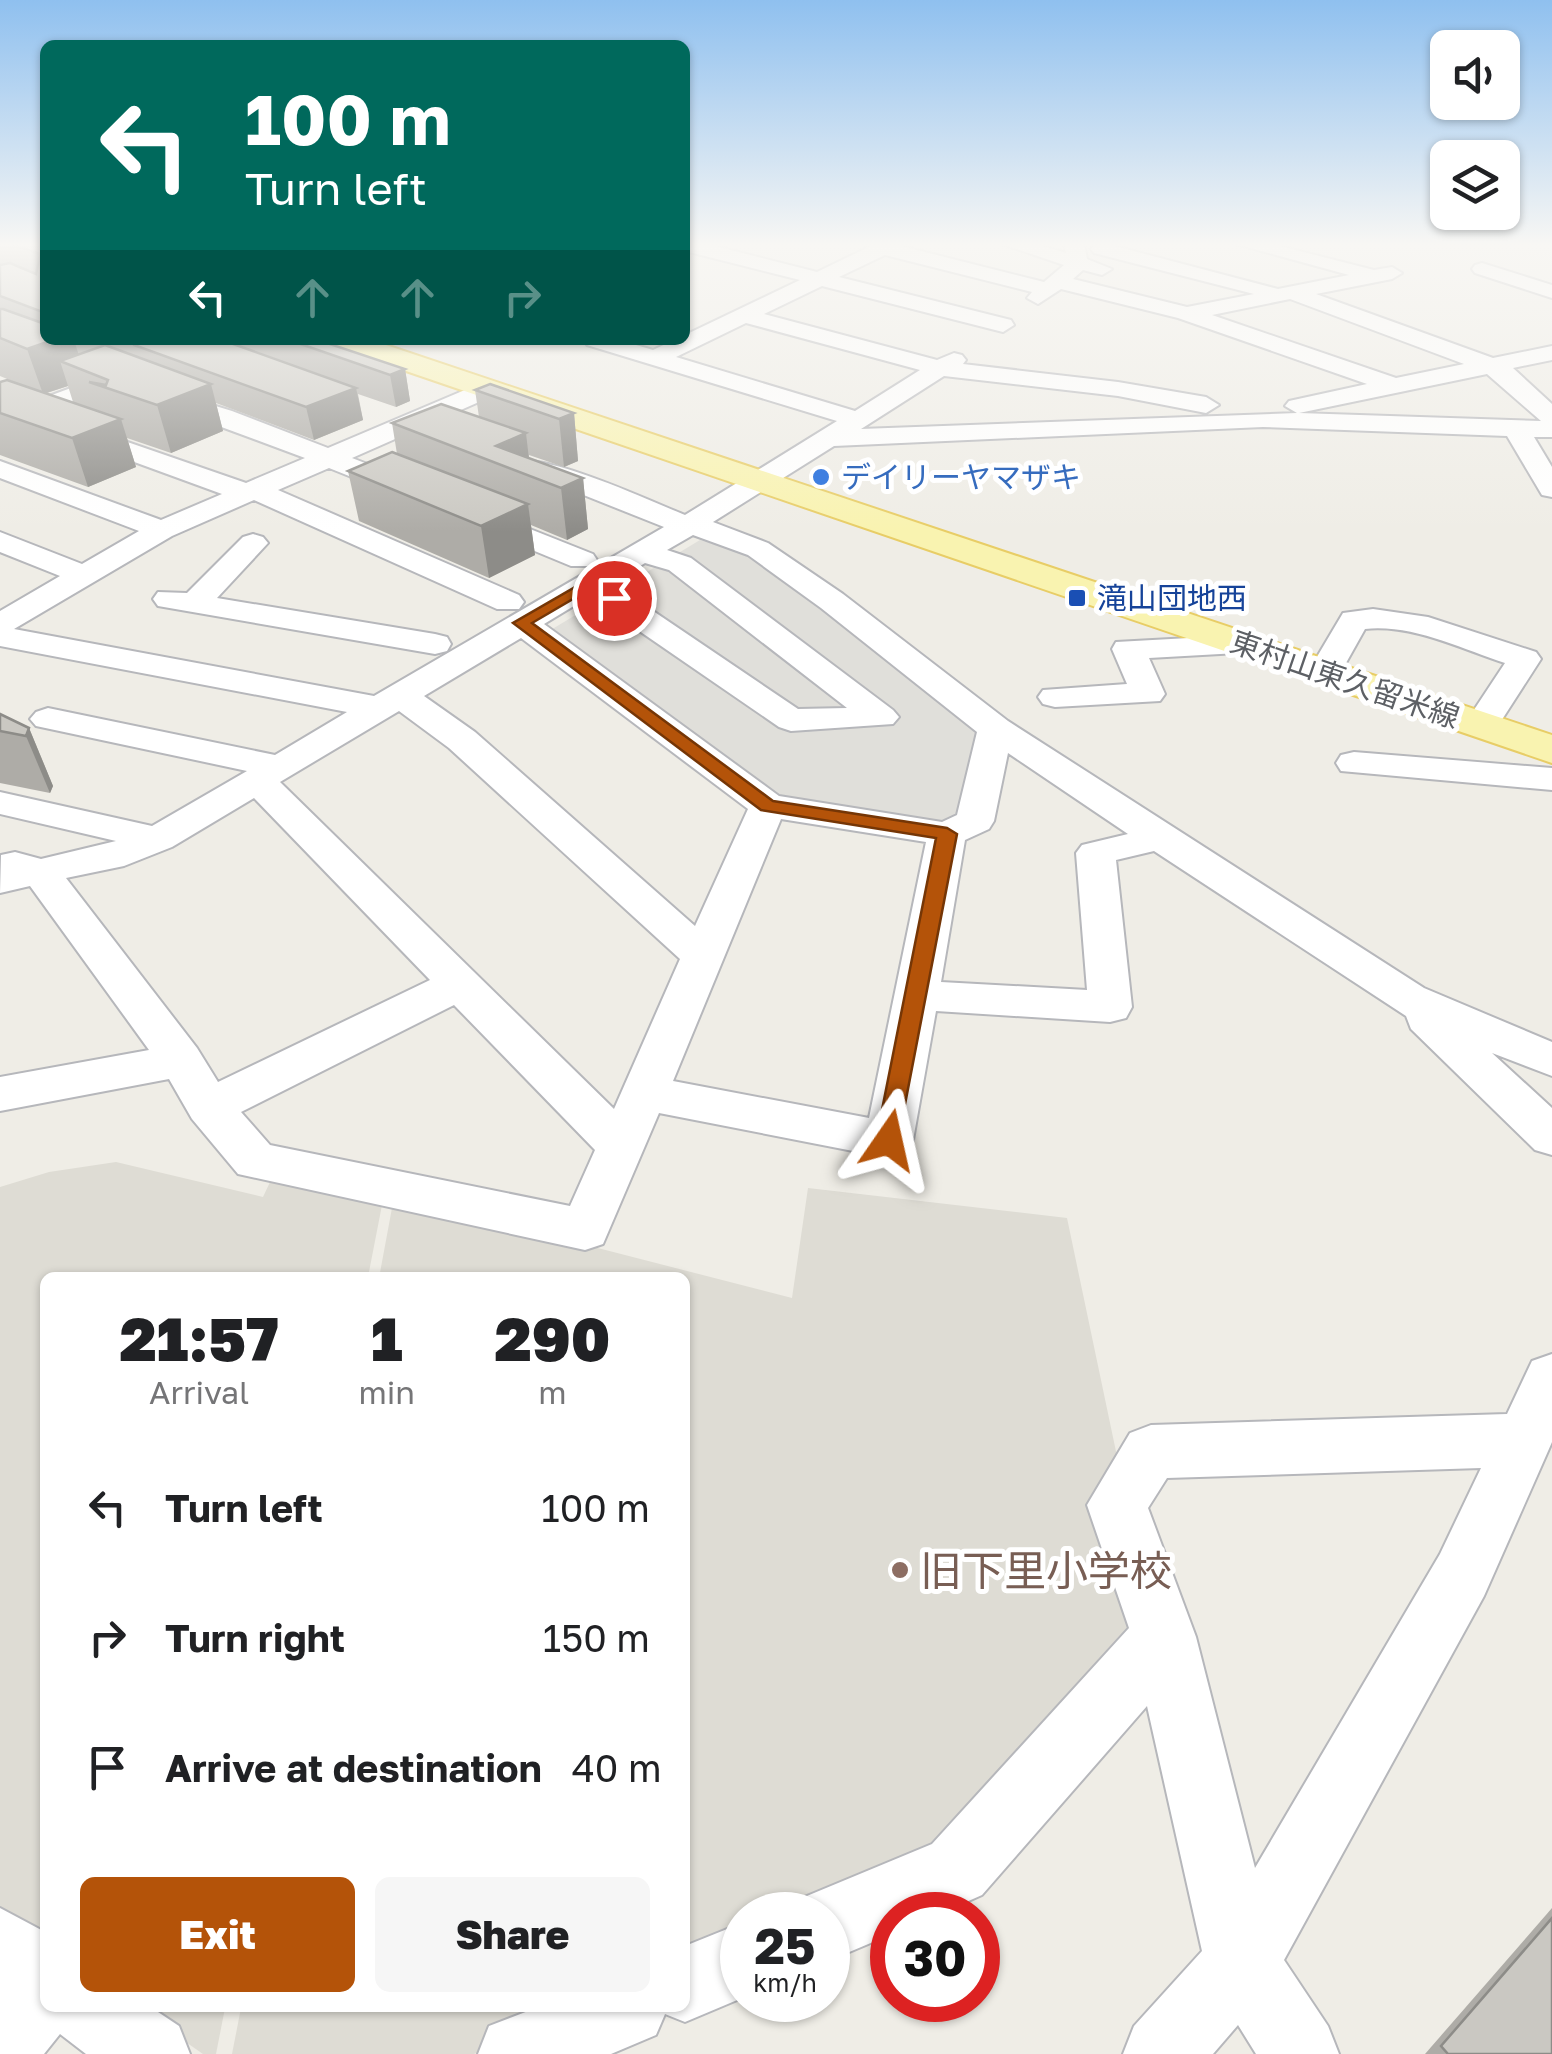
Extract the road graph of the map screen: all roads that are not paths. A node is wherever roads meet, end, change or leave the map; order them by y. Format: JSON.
{"nodes":[{"id":1,"x":836,"y":340,"type":"edge"},
{"id":2,"x":982,"y":340,"type":"edge"},
{"id":3,"x":1263,"y":340,"type":"edge"},
{"id":4,"x":1418,"y":340,"type":"edge"},
{"id":5,"x":1514,"y":341,"type":"dead end"},
{"id":6,"x":358,"y":345,"type":"edge"},
{"id":7,"x":612,"y":345,"type":"edge"},
{"id":8,"x":682,"y":345,"type":"edge"},
{"id":9,"x":209,"y":348,"type":"edge"},
{"id":10,"x":1552,"y":354,"type":"edge"},
{"id":11,"x":655,"y":358,"type":"junction"},
{"id":12,"x":1489,"y":365,"type":"junction"},
{"id":13,"x":84,"y":366,"type":"edge"},
{"id":14,"x":942,"y":368,"type":"junction"},
{"id":15,"x":117,"y":380,"type":"junction"},
{"id":16,"x":1394,"y":386,"type":"junction"},
{"id":17,"x":488,"y":389,"type":"junction"},
{"id":18,"x":20,"y":410,"type":"edge"},
{"id":19,"x":1261,"y":417,"type":"junction"},
{"id":20,"x":392,"y":418,"type":"junction"},
{"id":21,"x":1552,"y":418,"type":"edge"},
{"id":22,"x":856,"y":419,"type":"junction"},
{"id":23,"x":1552,"y":428,"type":"edge"},
{"id":24,"x":1516,"y":429,"type":"junction"},
{"id":25,"x":440,"y":436,"type":"edge"},
{"id":26,"x":828,"y":438,"type":"junction"},
{"id":27,"x":328,"y":458,"type":"junction"},
{"id":28,"x":510,"y":462,"type":"edge"},
{"id":29,"x":0,"y":469,"type":"edge"},
{"id":30,"x":763,"y":481,"type":"junction"},
{"id":31,"x":1552,"y":490,"type":"edge"},
{"id":32,"x":250,"y":492,"type":"junction"},
{"id":33,"x":679,"y":521,"type":"junction"},
{"id":34,"x":162,"y":530,"type":"junction"},
{"id":35,"x":0,"y":541,"type":"edge"},
{"id":36,"x":253,"y":543,"type":"dead end"},
{"id":37,"x":640,"y":552,"type":"junction"},
{"id":38,"x":583,"y":573,"type":"junction"},
{"id":39,"x":86,"y":576,"type":"junction"},
{"id":40,"x":515,"y":612,"type":"junction"},
{"id":41,"x":0,"y":624,"type":"edge"},
{"id":42,"x":0,"y":636,"type":"edge"},
{"id":43,"x":435,"y":644,"type":"junction"},
{"id":44,"x":1244,"y":644,"type":"junction"},
{"id":45,"x":1325,"y":672,"type":"junction"},
{"id":46,"x":1055,"y":697,"type":"dead end"},
{"id":47,"x":342,"y":700,"type":"junction"},
{"id":48,"x":390,"y":702,"type":"junction"},
{"id":49,"x":48,"y":718,"type":"dead end"},
{"id":50,"x":1482,"y":725,"type":"junction"},
{"id":51,"x":995,"y":729,"type":"junction"},
{"id":52,"x":1552,"y":750,"type":"edge"},
{"id":53,"x":1354,"y":763,"type":"dead end"},
{"id":54,"x":270,"y":774,"type":"junction"},
{"id":55,"x":1552,"y":779,"type":"edge"},
{"id":56,"x":0,"y":803,"type":"edge"},
{"id":57,"x":768,"y":806,"type":"junction"},
{"id":58,"x":947,"y":834,"type":"junction"},
{"id":59,"x":1159,"y":838,"type":"junction"},
{"id":60,"x":158,"y":839,"type":"junction"},
{"id":61,"x":0,"y":857,"type":"edge"},
{"id":62,"x":20,"y":876,"type":"edge"},
{"id":63,"x":704,"y":956,"type":"junction"},
{"id":64,"x":459,"y":984,"type":"junction"},
{"id":65,"x":916,"y":996,"type":"junction"},
{"id":66,"x":1408,"y":1000,"type":"junction"},
{"id":67,"x":181,"y":1060,"type":"junction"},
{"id":68,"x":1552,"y":1060,"type":"edge"},
{"id":69,"x":646,"y":1093,"type":"junction"},
{"id":70,"x":0,"y":1094,"type":"edge"},
{"id":71,"x":210,"y":1107,"type":"junction"},
{"id":72,"x":1552,"y":1136,"type":"edge"},
{"id":73,"x":622,"y":1148,"type":"junction"},
{"id":74,"x":1552,"y":1378,"type":"edge"},
{"id":75,"x":1522,"y":1440,"type":"junction"},
{"id":76,"x":1164,"y":1637,"type":"junction"},
{"id":77,"x":850,"y":1915,"type":"edge"},
{"id":78,"x":0,"y":1945,"type":"edge"},
{"id":79,"x":1242,"y":1962,"type":"junction"},
{"id":80,"x":720,"y":1969,"type":"edge"},
{"id":81,"x":40,"y":1973,"type":"edge"},
{"id":82,"x":690,"y":1982,"type":"edge"},
{"id":83,"x":40,"y":1998,"type":"edge"},
{"id":84,"x":93,"y":2012,"type":"edge"},
{"id":85,"x":618,"y":2012,"type":"edge"},
{"id":86,"x":0,"y":2048,"type":"edge"},
{"id":87,"x":151,"y":2054,"type":"edge"},
{"id":88,"x":517,"y":2054,"type":"edge"},
{"id":89,"x":1162,"y":2054,"type":"edge"},
{"id":90,"x":1300,"y":2054,"type":"edge"}],
"edges":[{"from":1,"to":14,"type":"street"},
{"from":2,"to":14,"type":"street"},
{"from":3,"to":16,"type":"street"},
{"from":4,"to":12,"type":"street"},
{"from":5,"to":10,"type":"street"},
{"from":6,"to":17,"type":"main road","name":"東村山東久留米線"},
{"from":7,"to":11,"type":"street"},
{"from":8,"to":11,"type":"street"},
{"from":9,"to":15,"type":"street"},
{"from":10,"to":12,"type":"street"},
{"from":11,"to":22,"type":"street"},
{"from":12,"to":16,"type":"street"},
{"from":12,"to":21,"type":"street"},
{"from":13,"to":15,"type":"street"},
{"from":14,"to":19,"type":"street"},
{"from":14,"to":22,"type":"street"},
{"from":15,"to":18,"type":"street"},
{"from":15,"to":27,"type":"street"},
{"from":16,"to":19,"type":"street"},
{"from":17,"to":20,"type":"street"},
{"from":17,"to":30,"type":"main road","name":"東村山東久留米線"},
{"from":18,"to":32,"type":"street"},
{"from":19,"to":24,"type":"street"},
{"from":19,"to":26,"type":"street"},
{"from":20,"to":25,"type":"street"},
{"from":20,"to":27,"type":"street"},
{"from":22,"to":26,"type":"street"},
{"from":23,"to":24,"type":"street"},
{"from":24,"to":31,"type":"street"},
{"from":26,"to":30,"type":"street"},
{"from":27,"to":32,"type":"street"},
{"from":27,"to":38,"type":"street"},
{"from":28,"to":33,"type":"street"},
{"from":29,"to":34,"type":"street"},
{"from":30,"to":33,"type":"street"},
{"from":30,"to":44,"type":"main road","name":"東村山東久留米線"},
{"from":32,"to":34,"type":"street"},
{"from":32,"to":40,"type":"street"},
{"from":33,"to":37,"type":"street"},
{"from":33,"to":38,"type":"street"},
{"from":33,"to":51,"type":"street"},
{"from":34,"to":39,"type":"street"},
{"from":35,"to":39,"type":"street"},
{"from":36,"to":43,"type":"street"},
{"from":37,"to":38,"type":"street"},
{"from":37,"to":38,"type":"street"},
{"from":38,"to":40,"type":"street"},
{"from":39,"to":41,"type":"street"},
{"from":40,"to":43,"type":"street"},
{"from":40,"to":48,"type":"street"},
{"from":40,"to":57,"type":"street"},
{"from":42,"to":47,"type":"street"},
{"from":43,"to":47,"type":"street"},
{"from":44,"to":45,"type":"main road","name":"東村山東久留米線"},
{"from":44,"to":46,"type":"street"},
{"from":45,"to":50,"type":"main road","name":"東村山東久留米線"},
{"from":45,"to":50,"type":"street"},
{"from":47,"to":48,"type":"street"},
{"from":48,"to":54,"type":"street"},
{"from":48,"to":63,"type":"street"},
{"from":49,"to":54,"type":"street"},
{"from":50,"to":52,"type":"main road","name":"東村山東久留米線"},
{"from":51,"to":58,"type":"street"},
{"from":51,"to":59,"type":"street"},
{"from":53,"to":55,"type":"street"},
{"from":54,"to":60,"type":"street"},
{"from":54,"to":64,"type":"street"},
{"from":56,"to":60,"type":"street"},
{"from":57,"to":58,"type":"street"},
{"from":57,"to":63,"type":"street"},
{"from":58,"to":65,"type":"street"},
{"from":59,"to":65,"type":"street"},
{"from":59,"to":66,"type":"street"},
{"from":60,"to":62,"type":"street"},
{"from":61,"to":62,"type":"street"},
{"from":62,"to":67,"type":"street"},
{"from":63,"to":69,"type":"street"},
{"from":64,"to":71,"type":"street"},
{"from":64,"to":73,"type":"street"},
{"from":65,"to":69,"type":"street"},
{"from":66,"to":68,"type":"street"},
{"from":66,"to":72,"type":"street"},
{"from":67,"to":70,"type":"street"},
{"from":67,"to":71,"type":"street"},
{"from":69,"to":73,"type":"street"},
{"from":71,"to":73,"type":"street"},
{"from":74,"to":75,"type":"street"},
{"from":75,"to":76,"type":"street"},
{"from":75,"to":79,"type":"street"},
{"from":76,"to":77,"type":"street"},
{"from":76,"to":79,"type":"street"},
{"from":78,"to":81,"type":"street"},
{"from":79,"to":89,"type":"street"},
{"from":79,"to":90,"type":"street"},
{"from":80,"to":82,"type":"street"},
{"from":83,"to":86,"type":"street"},
{"from":84,"to":87,"type":"street"},
{"from":85,"to":88,"type":"street"}]}
